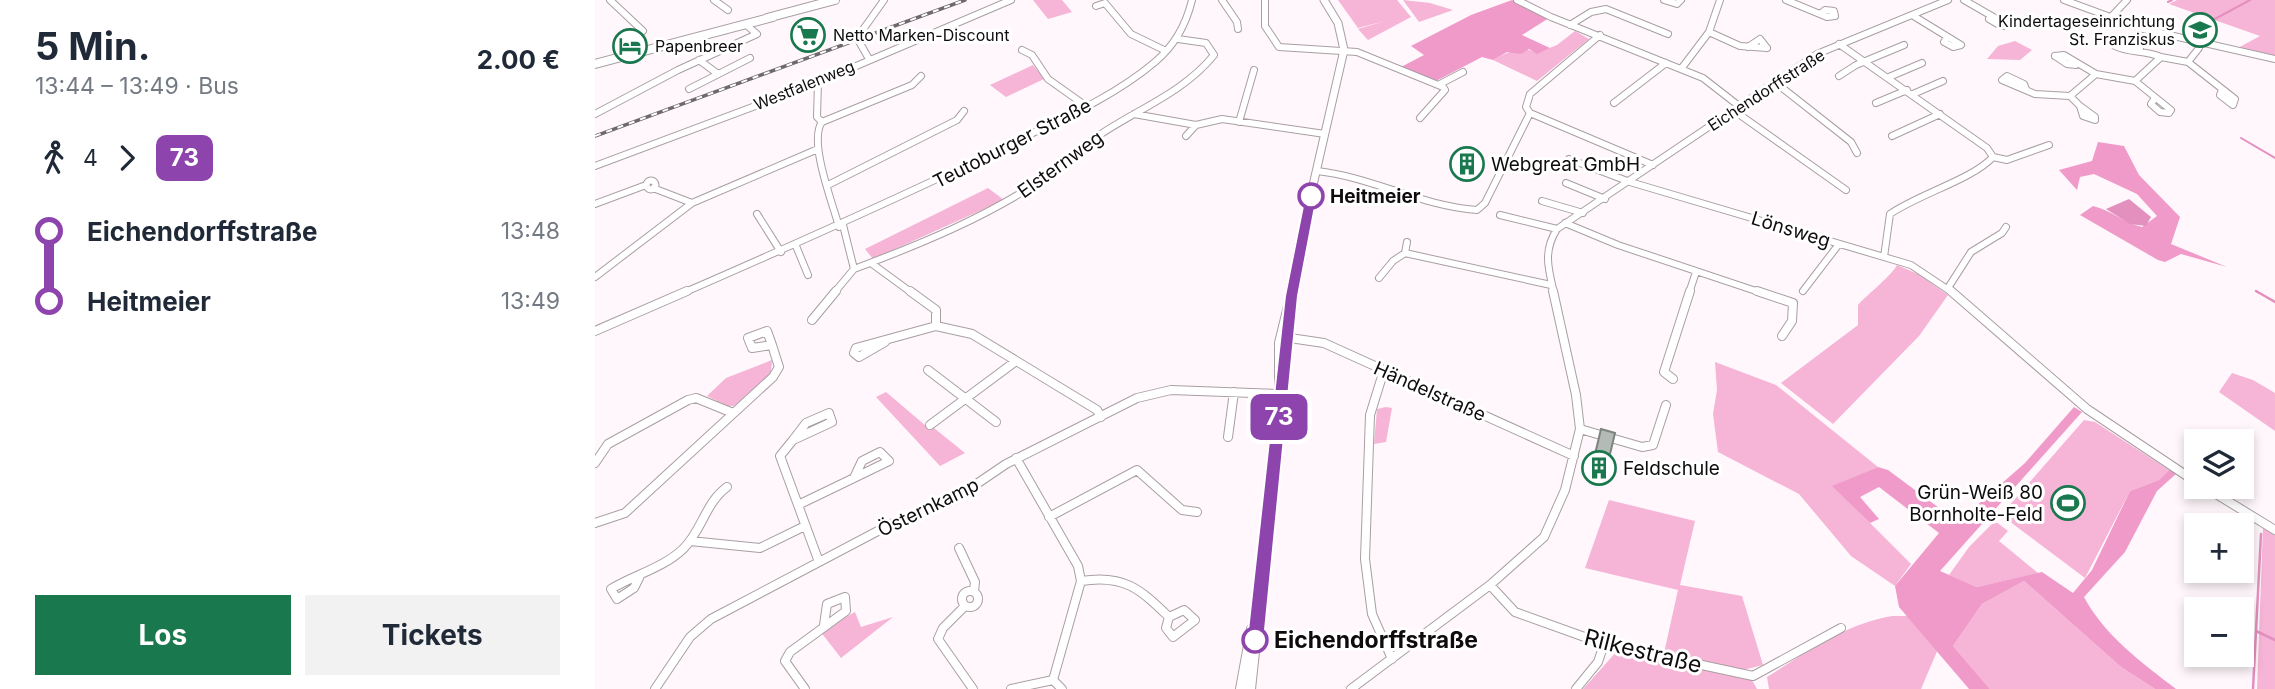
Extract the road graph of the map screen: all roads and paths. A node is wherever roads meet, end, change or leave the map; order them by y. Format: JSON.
{"nodes":[{"id":1,"x":610,"y":0,"type":"edge"},
{"id":2,"x":714,"y":0,"type":"edge"},
{"id":3,"x":835,"y":0,"type":"edge"},
{"id":4,"x":884,"y":0,"type":"edge"},
{"id":5,"x":1011,"y":0,"type":"edge"},
{"id":6,"x":1192,"y":0,"type":"edge"},
{"id":7,"x":1221,"y":0,"type":"edge"},
{"id":8,"x":1265,"y":0,"type":"edge"},
{"id":9,"x":1324,"y":0,"type":"edge"},
{"id":10,"x":1517,"y":0,"type":"edge"},
{"id":11,"x":1664,"y":0,"type":"edge"},
{"id":12,"x":1681,"y":0,"type":"edge"},
{"id":13,"x":1720,"y":0,"type":"edge"},
{"id":14,"x":1786,"y":0,"type":"edge"},
{"id":15,"x":1948,"y":0,"type":"edge"},
{"id":16,"x":1964,"y":0,"type":"edge"},
{"id":17,"x":2064,"y":0,"type":"edge"},
{"id":18,"x":2127,"y":0,"type":"edge"},
{"id":19,"x":729,"y":10,"type":"dead end"},
{"id":20,"x":1111,"y":12,"type":"dead end"},
{"id":21,"x":1820,"y":14,"type":"dead end"},
{"id":22,"x":1912,"y":15,"type":"junction"},
{"id":23,"x":1991,"y":16,"type":"dead end"},
{"id":24,"x":2111,"y":17,"type":"junction"},
{"id":25,"x":747,"y":23,"type":"junction"},
{"id":26,"x":1570,"y":25,"type":"junction"},
{"id":27,"x":1238,"y":29,"type":"dead end"},
{"id":28,"x":643,"y":30,"type":"dead end"},
{"id":29,"x":1709,"y":32,"type":"junction"},
{"id":30,"x":1668,"y":34,"type":"dead end"},
{"id":31,"x":1600,"y":35,"type":"junction"},
{"id":32,"x":1947,"y":37,"type":"dead end"},
{"id":33,"x":1178,"y":39,"type":"junction"},
{"id":34,"x":2199,"y":43,"type":"junction"},
{"id":35,"x":1839,"y":44,"type":"junction"},
{"id":36,"x":1904,"y":45,"type":"dead end"},
{"id":37,"x":1748,"y":47,"type":"dead end"},
{"id":38,"x":1022,"y":50,"type":"dead end"},
{"id":39,"x":1344,"y":50,"type":"junction"},
{"id":40,"x":2145,"y":50,"type":"dead end"},
{"id":41,"x":1166,"y":51,"type":"junction"},
{"id":42,"x":2161,"y":57,"type":"junction"},
{"id":43,"x":750,"y":58,"type":"dead end"},
{"id":44,"x":869,"y":59,"type":"junction"},
{"id":45,"x":2275,"y":59,"type":"edge"},
{"id":46,"x":699,"y":60,"type":"junction"},
{"id":47,"x":1865,"y":61,"type":"junction"},
{"id":48,"x":2188,"y":62,"type":"junction"},
{"id":49,"x":1666,"y":63,"type":"junction"},
{"id":50,"x":1922,"y":63,"type":"dead end"},
{"id":51,"x":595,"y":64,"type":"edge"},
{"id":52,"x":2077,"y":65,"type":"dead end"},
{"id":53,"x":1681,"y":69,"type":"junction"},
{"id":54,"x":1254,"y":70,"type":"dead end"},
{"id":55,"x":1463,"y":72,"type":"dead end"},
{"id":56,"x":718,"y":74,"type":"junction"},
{"id":57,"x":2095,"y":74,"type":"junction"},
{"id":58,"x":921,"y":76,"type":"dead end"},
{"id":59,"x":1839,"y":76,"type":"dead end"},
{"id":60,"x":1889,"y":77,"type":"junction"},
{"id":61,"x":1943,"y":81,"type":"dead end"},
{"id":62,"x":2135,"y":81,"type":"junction"},
{"id":63,"x":818,"y":82,"type":"junction"},
{"id":64,"x":1776,"y":83,"type":"junction"},
{"id":65,"x":1440,"y":84,"type":"junction"},
{"id":66,"x":689,"y":89,"type":"dead end"},
{"id":67,"x":2027,"y":89,"type":"dead end"},
{"id":68,"x":2222,"y":89,"type":"dead end"},
{"id":69,"x":1910,"y":92,"type":"junction"},
{"id":70,"x":2070,"y":96,"type":"junction"},
{"id":71,"x":2155,"y":98,"type":"dead end"},
{"id":72,"x":1614,"y":103,"type":"dead end"},
{"id":73,"x":1876,"y":103,"type":"dead end"},
{"id":74,"x":1086,"y":106,"type":"junction"},
{"id":75,"x":2080,"y":106,"type":"dead end"},
{"id":76,"x":1736,"y":108,"type":"junction"},
{"id":77,"x":964,"y":111,"type":"dead end"},
{"id":78,"x":1530,"y":113,"type":"junction"},
{"id":79,"x":595,"y":114,"type":"edge"},
{"id":80,"x":1134,"y":114,"type":"junction"},
{"id":81,"x":1940,"y":114,"type":"junction"},
{"id":82,"x":1420,"y":118,"type":"dead end"},
{"id":83,"x":822,"y":122,"type":"junction"},
{"id":84,"x":1239,"y":122,"type":"junction"},
{"id":85,"x":1196,"y":125,"type":"junction"},
{"id":86,"x":1325,"y":134,"type":"junction"},
{"id":87,"x":1186,"y":136,"type":"dead end"},
{"id":88,"x":1892,"y":136,"type":"dead end"},
{"id":89,"x":2049,"y":145,"type":"dead end"},
{"id":90,"x":818,"y":149,"type":"junction"},
{"id":91,"x":1857,"y":153,"type":"dead end"},
{"id":92,"x":1993,"y":157,"type":"junction"},
{"id":93,"x":1569,"y":159,"type":"dead end"},
{"id":94,"x":1653,"y":165,"type":"junction"},
{"id":95,"x":595,"y":166,"type":"edge"},
{"id":96,"x":1317,"y":172,"type":"junction"},
{"id":97,"x":1630,"y":182,"type":"junction"},
{"id":98,"x":1566,"y":183,"type":"dead end"},
{"id":99,"x":828,"y":185,"type":"junction"},
{"id":100,"x":1846,"y":190,"type":"dead end"},
{"id":101,"x":1605,"y":198,"type":"junction"},
{"id":102,"x":1542,"y":201,"type":"dead end"},
{"id":103,"x":692,"y":203,"type":"junction"},
{"id":104,"x":595,"y":204,"type":"edge"},
{"id":105,"x":1583,"y":213,"type":"junction"},
{"id":106,"x":757,"y":214,"type":"dead end"},
{"id":107,"x":1500,"y":215,"type":"dead end"},
{"id":108,"x":1565,"y":223,"type":"junction"},
{"id":109,"x":841,"y":226,"type":"junction"},
{"id":110,"x":2006,"y":227,"type":"dead end"},
{"id":111,"x":1557,"y":229,"type":"junction"},
{"id":112,"x":1408,"y":242,"type":"dead end"},
{"id":113,"x":1839,"y":244,"type":"junction"},
{"id":114,"x":796,"y":246,"type":"junction"},
{"id":115,"x":781,"y":252,"type":"junction"},
{"id":116,"x":1405,"y":253,"type":"junction"},
{"id":117,"x":1884,"y":257,"type":"junction"},
{"id":118,"x":871,"y":263,"type":"junction"},
{"id":119,"x":854,"y":269,"type":"junction"},
{"id":120,"x":1696,"y":272,"type":"junction"},
{"id":121,"x":808,"y":275,"type":"dead end"},
{"id":122,"x":595,"y":277,"type":"edge"},
{"id":123,"x":1380,"y":278,"type":"dead end"},
{"id":124,"x":1551,"y":285,"type":"junction"},
{"id":125,"x":1948,"y":288,"type":"junction"},
{"id":126,"x":1803,"y":291,"type":"dead end"},
{"id":127,"x":813,"y":320,"type":"dead end"},
{"id":128,"x":936,"y":326,"type":"junction"},
{"id":129,"x":595,"y":331,"type":"edge"},
{"id":130,"x":1286,"y":337,"type":"junction"},
{"id":131,"x":1782,"y":337,"type":"dead end"},
{"id":132,"x":885,"y":342,"type":"dead end"},
{"id":133,"x":773,"y":345,"type":"dead end"},
{"id":134,"x":1016,"y":361,"type":"junction"},
{"id":135,"x":928,"y":370,"type":"dead end"},
{"id":136,"x":1384,"y":370,"type":"junction"},
{"id":137,"x":1673,"y":379,"type":"dead end"},
{"id":138,"x":1234,"y":392,"type":"junction"},
{"id":139,"x":1280,"y":394,"type":"junction"},
{"id":140,"x":966,"y":398,"type":"junction"},
{"id":141,"x":1666,"y":405,"type":"dead end"},
{"id":142,"x":733,"y":413,"type":"junction"},
{"id":143,"x":1101,"y":417,"type":"junction"},
{"id":144,"x":996,"y":422,"type":"dead end"},
{"id":145,"x":930,"y":425,"type":"dead end"},
{"id":146,"x":1580,"y":429,"type":"junction"},
{"id":147,"x":1228,"y":437,"type":"dead end"},
{"id":148,"x":793,"y":440,"type":"junction"},
{"id":149,"x":1574,"y":456,"type":"junction"},
{"id":150,"x":1016,"y":458,"type":"junction"},
{"id":151,"x":595,"y":463,"type":"edge"},
{"id":152,"x":2184,"y":474,"type":"edge"},
{"id":153,"x":854,"y":478,"type":"dead end"},
{"id":154,"x":727,"y":487,"type":"dead end"},
{"id":155,"x":2224,"y":499,"type":"edge"},
{"id":156,"x":798,"y":505,"type":"junction"},
{"id":157,"x":1197,"y":512,"type":"dead end"},
{"id":158,"x":1049,"y":517,"type":"junction"},
{"id":159,"x":595,"y":523,"type":"edge"},
{"id":160,"x":805,"y":526,"type":"junction"},
{"id":161,"x":2275,"y":530,"type":"edge"},
{"id":162,"x":690,"y":541,"type":"junction"},
{"id":163,"x":959,"y":548,"type":"dead end"},
{"id":164,"x":819,"y":562,"type":"junction"},
{"id":165,"x":639,"y":578,"type":"dead end"},
{"id":166,"x":1081,"y":581,"type":"junction"},
{"id":167,"x":1490,"y":585,"type":"junction"},
{"id":168,"x":1169,"y":617,"type":"dead end"},
{"id":169,"x":1255,"y":621,"type":"junction"},
{"id":170,"x":824,"y":625,"type":"dead end"},
{"id":171,"x":1841,"y":628,"type":"dead end"},
{"id":172,"x":1604,"y":644,"type":"junction"},
{"id":173,"x":1392,"y":659,"type":"junction"},
{"id":174,"x":1053,"y":680,"type":"junction"},
{"id":175,"x":655,"y":689,"type":"edge"},
{"id":176,"x":805,"y":689,"type":"edge"},
{"id":177,"x":972,"y":689,"type":"edge"},
{"id":178,"x":1011,"y":689,"type":"edge"},
{"id":179,"x":1062,"y":689,"type":"edge"},
{"id":180,"x":1241,"y":689,"type":"edge"},
{"id":181,"x":1250,"y":689,"type":"edge"},
{"id":182,"x":1351,"y":689,"type":"edge"},
{"id":183,"x":1576,"y":689,"type":"edge"}],
"edges":[{"from":1,"to":28,"type":"street"},
{"from":2,"to":19,"type":"street"},
{"from":3,"to":25,"type":"main road"},
{"from":4,"to":44,"type":"street"},
{"from":5,"to":44,"type":"street","name":"Westfalenweg"},
{"from":6,"to":33,"type":"street","name":"Teutoburger Straße"},
{"from":7,"to":27,"type":"street"},
{"from":8,"to":39,"type":"street"},
{"from":9,"to":39,"type":"street"},
{"from":10,"to":26,"type":"street"},
{"from":11,"to":12,"type":"street"},
{"from":13,"to":29,"type":"street"},
{"from":14,"to":21,"type":"street"},
{"from":15,"to":22,"type":"street","name":"Eichendorffstraße"},
{"from":16,"to":23,"type":"street"},
{"from":17,"to":24,"type":"street"},
{"from":18,"to":24,"type":"street"},
{"from":20,"to":41,"type":"street"},
{"from":22,"to":32,"type":"street"},
{"from":22,"to":35,"type":"street","name":"Eichendorffstraße"},
{"from":24,"to":34,"type":"street"},
{"from":25,"to":46,"type":"street"},
{"from":25,"to":51,"type":"main road"},
{"from":26,"to":30,"type":"street"},
{"from":26,"to":31,"type":"street"},
{"from":29,"to":37,"type":"street"},
{"from":29,"to":53,"type":"street"},
{"from":31,"to":49,"type":"street"},
{"from":31,"to":78,"type":"street"},
{"from":33,"to":41,"type":"street","name":"Teutoburger Straße"},
{"from":33,"to":80,"type":"street","name":"Elsternweg"},
{"from":34,"to":45,"type":"street"},
{"from":34,"to":48,"type":"street"},
{"from":35,"to":47,"type":"street"},
{"from":35,"to":64,"type":"street","name":"Eichendorffstraße"},
{"from":36,"to":47,"type":"street"},
{"from":38,"to":74,"type":"street"},
{"from":39,"to":65,"type":"street"},
{"from":39,"to":86,"type":"street"},
{"from":40,"to":42,"type":"street"},
{"from":41,"to":74,"type":"street","name":"Teutoburger Straße"},
{"from":42,"to":48,"type":"street"},
{"from":42,"to":62,"type":"street"},
{"from":43,"to":56,"type":"street"},
{"from":44,"to":63,"type":"street","name":"Westfalenweg"},
{"from":46,"to":56,"type":"street"},
{"from":46,"to":79,"type":"street"},
{"from":47,"to":59,"type":"street"},
{"from":47,"to":60,"type":"street"},
{"from":48,"to":68,"type":"street"},
{"from":49,"to":53,"type":"street"},
{"from":49,"to":72,"type":"street"},
{"from":50,"to":60,"type":"street"},
{"from":52,"to":57,"type":"street"},
{"from":53,"to":76,"type":"street"},
{"from":54,"to":84,"type":"street"},
{"from":55,"to":65,"type":"street"},
{"from":56,"to":66,"type":"street"},
{"from":57,"to":62,"type":"street"},
{"from":57,"to":70,"type":"street"},
{"from":58,"to":83,"type":"street"},
{"from":60,"to":69,"type":"street"},
{"from":61,"to":69,"type":"street"},
{"from":62,"to":71,"type":"street"},
{"from":63,"to":83,"type":"street"},
{"from":63,"to":95,"type":"street","name":"Westfalenweg"},
{"from":64,"to":76,"type":"street","name":"Eichendorffstraße"},
{"from":64,"to":91,"type":"street"},
{"from":65,"to":82,"type":"street"},
{"from":67,"to":70,"type":"street"},
{"from":69,"to":73,"type":"street"},
{"from":69,"to":81,"type":"street"},
{"from":70,"to":75,"type":"street"},
{"from":74,"to":109,"type":"street","name":"Teutoburger Straße"},
{"from":76,"to":94,"type":"street","name":"Eichendorffstraße"},
{"from":76,"to":100,"type":"street"},
{"from":77,"to":99,"type":"street"},
{"from":78,"to":94,"type":"street"},
{"from":78,"to":96,"type":"street"},
{"from":80,"to":85,"type":"street"},
{"from":80,"to":118,"type":"street","name":"Elsternweg"},
{"from":81,"to":88,"type":"street"},
{"from":81,"to":92,"type":"street"},
{"from":83,"to":90,"type":"street"},
{"from":84,"to":85,"type":"street"},
{"from":84,"to":86,"type":"street"},
{"from":85,"to":87,"type":"street"},
{"from":86,"to":96,"type":"street"},
{"from":89,"to":92,"type":"street"},
{"from":90,"to":99,"type":"street"},
{"from":90,"to":103,"type":"street"},
{"from":92,"to":117,"type":"street"},
{"from":93,"to":97,"type":"street"},
{"from":94,"to":97,"type":"street","name":"Eichendorffstraße"},
{"from":96,"to":130,"type":"street"},
{"from":97,"to":101,"type":"street","name":"Eichendorffstraße"},
{"from":97,"to":113,"type":"street","name":"Lönsweg"},
{"from":98,"to":101,"type":"street"},
{"from":99,"to":109,"type":"street"},
{"from":101,"to":105,"type":"street","name":"Eichendorffstraße"},
{"from":102,"to":105,"type":"street"},
{"from":103,"to":104,"type":"street"},
{"from":103,"to":122,"type":"street"},
{"from":105,"to":108,"type":"street","name":"Eichendorffstraße"},
{"from":106,"to":115,"type":"street"},
{"from":107,"to":111,"type":"street"},
{"from":108,"to":111,"type":"street","name":"Eichendorffstraße"},
{"from":108,"to":120,"type":"street"},
{"from":109,"to":114,"type":"street","name":"Teutoburger Straße"},
{"from":109,"to":119,"type":"street"},
{"from":110,"to":125,"type":"street"},
{"from":111,"to":124,"type":"street"},
{"from":112,"to":116,"type":"street"},
{"from":113,"to":117,"type":"street","name":"Lönsweg"},
{"from":113,"to":126,"type":"street"},
{"from":114,"to":115,"type":"street","name":"Teutoburger Straße"},
{"from":114,"to":121,"type":"street"},
{"from":115,"to":129,"type":"street","name":"Teutoburger Straße"},
{"from":116,"to":123,"type":"street"},
{"from":116,"to":124,"type":"street"},
{"from":117,"to":125,"type":"street","name":"Lönsweg"},
{"from":118,"to":119,"type":"street","name":"Elsternweg"},
{"from":118,"to":128,"type":"street"},
{"from":119,"to":127,"type":"street"},
{"from":120,"to":131,"type":"street"},
{"from":120,"to":137,"type":"street"},
{"from":124,"to":146,"type":"street"},
{"from":125,"to":152,"type":"street","name":"Lönsweg"},
{"from":128,"to":132,"type":"street"},
{"from":128,"to":134,"type":"street"},
{"from":130,"to":136,"type":"street","name":"Händelstraße"},
{"from":130,"to":139,"type":"street"},
{"from":133,"to":142,"type":"street"},
{"from":134,"to":140,"type":"street"},
{"from":134,"to":143,"type":"street"},
{"from":135,"to":140,"type":"street"},
{"from":136,"to":149,"type":"street","name":"Händelstraße"},
{"from":136,"to":173,"type":"street"},
{"from":138,"to":139,"type":"street","name":"Östernkamp"},
{"from":138,"to":143,"type":"street","name":"Östernkamp"},
{"from":138,"to":147,"type":"street"},
{"from":139,"to":169,"type":"street"},
{"from":140,"to":144,"type":"street"},
{"from":140,"to":145,"type":"street"},
{"from":141,"to":146,"type":"street"},
{"from":142,"to":151,"type":"street"},
{"from":142,"to":159,"type":"street"},
{"from":143,"to":150,"type":"street","name":"Östernkamp"},
{"from":146,"to":149,"type":"street"},
{"from":148,"to":148,"type":"street"},
{"from":148,"to":156,"type":"street"},
{"from":149,"to":167,"type":"street"},
{"from":150,"to":158,"type":"street"},
{"from":150,"to":164,"type":"street","name":"Östernkamp"},
{"from":153,"to":156,"type":"street"},
{"from":154,"to":162,"type":"street"},
{"from":155,"to":161,"type":"street"},
{"from":156,"to":160,"type":"street"},
{"from":157,"to":158,"type":"street"},
{"from":158,"to":166,"type":"street"},
{"from":160,"to":162,"type":"street"},
{"from":160,"to":164,"type":"street"},
{"from":162,"to":165,"type":"street"},
{"from":163,"to":177,"type":"street"},
{"from":164,"to":175,"type":"street","name":"Östernkamp"},
{"from":166,"to":168,"type":"street"},
{"from":166,"to":174,"type":"street"},
{"from":167,"to":172,"type":"street","name":"Rilkestraße"},
{"from":167,"to":173,"type":"street"},
{"from":169,"to":180,"type":"street"},
{"from":169,"to":181,"type":"street"},
{"from":170,"to":176,"type":"street"},
{"from":171,"to":172,"type":"street","name":"Rilkestraße"},
{"from":172,"to":183,"type":"street"},
{"from":173,"to":182,"type":"street"},
{"from":174,"to":178,"type":"street"},
{"from":174,"to":179,"type":"street"}]}
